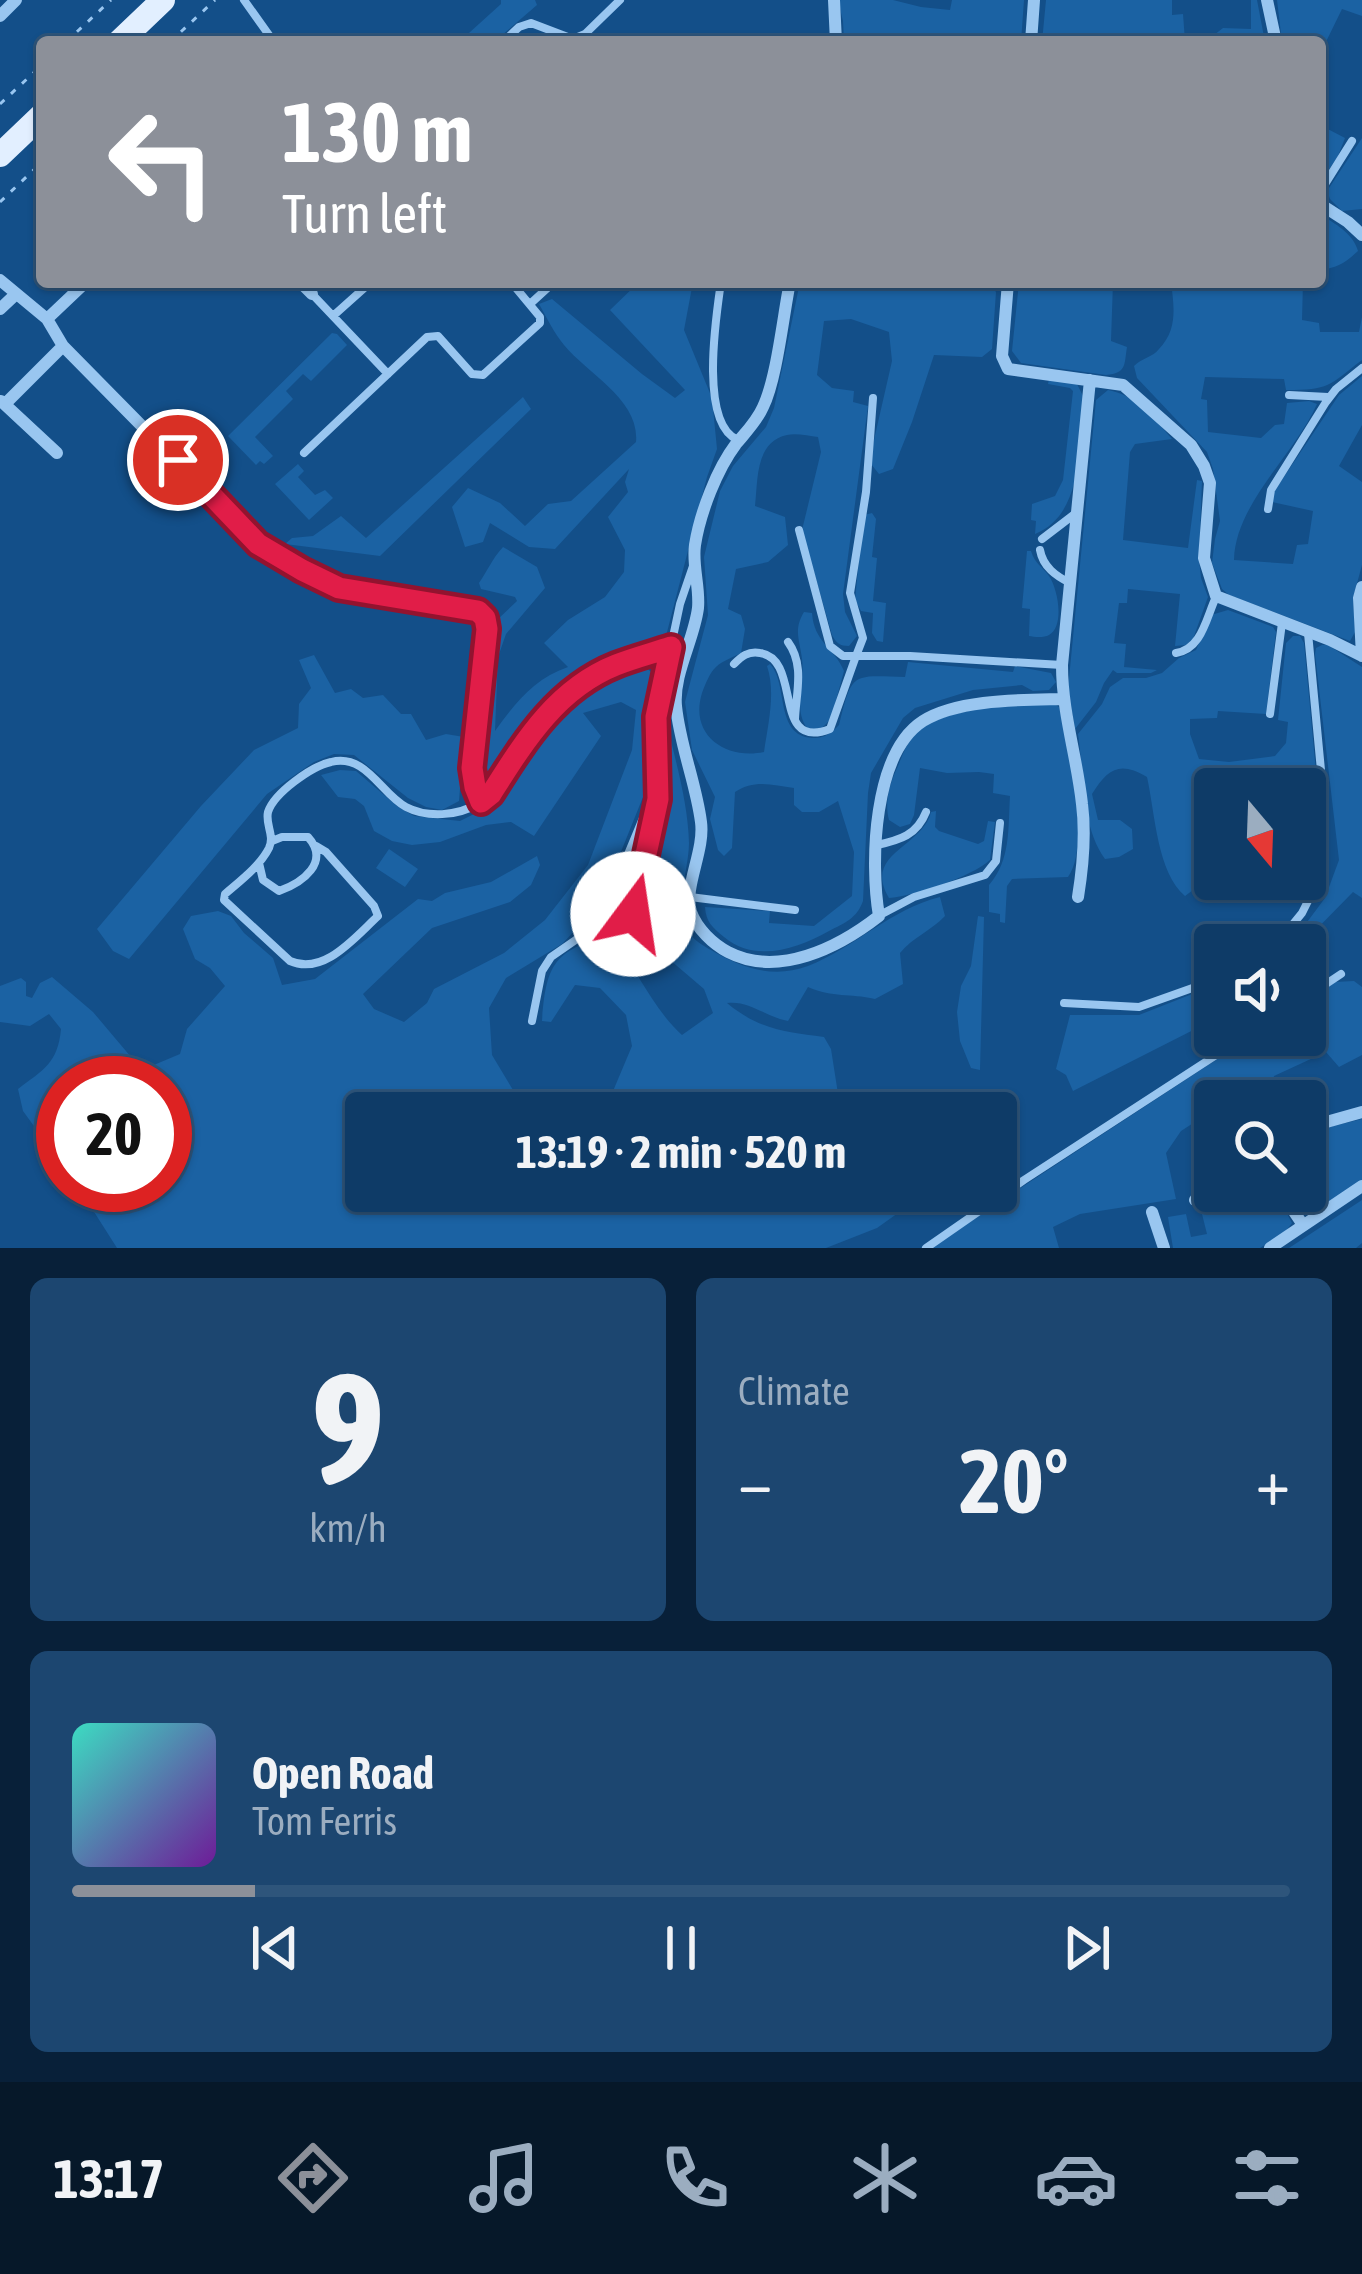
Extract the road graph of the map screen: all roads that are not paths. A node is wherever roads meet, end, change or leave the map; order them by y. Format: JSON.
{"nodes":[{"id":1,"x":16,"y":0,"type":"edge"},
{"id":2,"x":163,"y":0,"type":"edge"},
{"id":3,"x":244,"y":0,"type":"edge"},
{"id":4,"x":620,"y":0,"type":"edge"},
{"id":5,"x":834,"y":0,"type":"edge"},
{"id":6,"x":1034,"y":0,"type":"edge"},
{"id":7,"x":1268,"y":0,"type":"edge"},
{"id":8,"x":0,"y":16,"type":"edge"},
{"id":9,"x":125,"y":36,"type":"edge"},
{"id":10,"x":270,"y":36,"type":"edge"},
{"id":11,"x":509,"y":36,"type":"edge"},
{"id":12,"x":565,"y":36,"type":"edge"},
{"id":13,"x":580,"y":36,"type":"edge"},
{"id":14,"x":836,"y":36,"type":"edge"},
{"id":15,"x":1031,"y":36,"type":"edge"},
{"id":16,"x":1275,"y":36,"type":"edge"},
{"id":17,"x":36,"y":121,"type":"edge"},
{"id":18,"x":1352,"y":141,"type":"dead end"},
{"id":19,"x":0,"y":155,"type":"edge"},
{"id":20,"x":1326,"y":182,"type":"edge"},
{"id":21,"x":1326,"y":207,"type":"edge"},
{"id":22,"x":1355,"y":219,"type":"edge"},
{"id":23,"x":1362,"y":235,"type":"edge"},
{"id":24,"x":0,"y":280,"type":"edge"},
{"id":25,"x":80,"y":288,"type":"edge"},
{"id":26,"x":306,"y":288,"type":"edge"},
{"id":27,"x":364,"y":288,"type":"edge"},
{"id":28,"x":516,"y":288,"type":"edge"},
{"id":29,"x":547,"y":288,"type":"edge"},
{"id":30,"x":720,"y":288,"type":"edge"},
{"id":31,"x":789,"y":288,"type":"edge"},
{"id":32,"x":1008,"y":288,"type":"edge"},
{"id":33,"x":16,"y":294,"type":"junction"},
{"id":34,"x":312,"y":294,"type":"joint"},
{"id":35,"x":530,"y":304,"type":"junction"},
{"id":36,"x":0,"y":308,"type":"edge"},
{"id":37,"x":333,"y":316,"type":"junction"},
{"id":38,"x":47,"y":319,"type":"junction"},
{"id":39,"x":63,"y":346,"type":"junction"},
{"id":40,"x":1362,"y":368,"type":"edge"},
{"id":41,"x":388,"y":374,"type":"junction"},
{"id":42,"x":1090,"y":380,"type":"junction"},
{"id":43,"x":1289,"y":395,"type":"dead end"},
{"id":44,"x":1330,"y":397,"type":"junction"},
{"id":45,"x":873,"y":398,"type":"dead end"},
{"id":46,"x":3,"y":402,"type":"edge"},
{"id":47,"x":739,"y":440,"type":"junction"},
{"id":48,"x":57,"y":453,"type":"dead end"},
{"id":49,"x":304,"y":453,"type":"dead end"},
{"id":50,"x":1268,"y":509,"type":"dead end"},
{"id":51,"x":1077,"y":512,"type":"junction"},
{"id":52,"x":799,"y":530,"type":"dead end"},
{"id":53,"x":1042,"y":538,"type":"dead end"},
{"id":54,"x":1040,"y":550,"type":"dead end"},
{"id":55,"x":694,"y":565,"type":"junction"},
{"id":56,"x":302,"y":570,"type":"joint"},
{"id":57,"x":1070,"y":583,"type":"junction"},
{"id":58,"x":1362,"y":587,"type":"edge"},
{"id":59,"x":1216,"y":596,"type":"junction"},
{"id":60,"x":1282,"y":623,"type":"junction"},
{"id":61,"x":1308,"y":632,"type":"junction"},
{"id":62,"x":788,"y":642,"type":"dead end"},
{"id":63,"x":671,"y":647,"type":"junction"},
{"id":64,"x":1176,"y":653,"type":"dead end"},
{"id":65,"x":856,"y":656,"type":"junction"},
{"id":66,"x":734,"y":664,"type":"dead end"},
{"id":67,"x":1062,"y":665,"type":"junction"},
{"id":68,"x":1062,"y":699,"type":"junction"},
{"id":69,"x":1270,"y":714,"type":"dead end"},
{"id":70,"x":795,"y":721,"type":"junction"},
{"id":71,"x":658,"y":782,"type":"junction"},
{"id":72,"x":481,"y":802,"type":"junction"},
{"id":73,"x":926,"y":812,"type":"dead end"},
{"id":74,"x":1000,"y":823,"type":"dead end"},
{"id":75,"x":272,"y":841,"type":"junction"},
{"id":76,"x":878,"y":845,"type":"junction"},
{"id":77,"x":316,"y":846,"type":"junction"},
{"id":78,"x":259,"y":862,"type":"junction"},
{"id":79,"x":690,"y":897,"type":"junction"},
{"id":80,"x":1078,"y":897,"type":"dead end"},
{"id":81,"x":795,"y":910,"type":"dead end"},
{"id":82,"x":633,"y":914,"type":"dead end"},
{"id":83,"x":879,"y":916,"type":"junction"},
{"id":84,"x":1291,"y":924,"type":"edge"},
{"id":85,"x":1341,"y":974,"type":"dead end"},
{"id":86,"x":1326,"y":984,"type":"edge"},
{"id":87,"x":1194,"y":987,"type":"edge"},
{"id":88,"x":1064,"y":1003,"type":"dead end"},
{"id":89,"x":532,"y":1021,"type":"dead end"},
{"id":90,"x":1215,"y":1056,"type":"edge"},
{"id":91,"x":1362,"y":1112,"type":"edge"},
{"id":92,"x":1326,"y":1122,"type":"edge"},
{"id":93,"x":1362,"y":1186,"type":"edge"},
{"id":94,"x":1152,"y":1212,"type":"dead end"},
{"id":95,"x":1294,"y":1212,"type":"edge"},
{"id":96,"x":1303,"y":1226,"type":"junction"},
{"id":97,"x":926,"y":1248,"type":"edge"},
{"id":98,"x":1164,"y":1248,"type":"edge"},
{"id":99,"x":1270,"y":1248,"type":"edge"}],
"edges":[{"from":1,"to":8,"type":"street"},
{"from":2,"to":9,"type":"main road"},
{"from":3,"to":10,"type":"lane"},
{"from":4,"to":13,"type":"lane"},
{"from":5,"to":14,"type":"street"},
{"from":6,"to":15,"type":"street"},
{"from":7,"to":16,"type":"street"},
{"from":11,"to":12,"type":"lane"},
{"from":17,"to":19,"type":"main road"},
{"from":18,"to":20,"type":"lane"},
{"from":21,"to":22,"type":"street"},
{"from":22,"to":23,"type":"street"},
{"from":24,"to":33,"type":"street"},
{"from":25,"to":38,"type":"street"},
{"from":26,"to":34,"type":"street"},
{"from":27,"to":37,"type":"lane"},
{"from":28,"to":35,"type":"lane"},
{"from":29,"to":35,"type":"lane"},
{"from":30,"to":47,"type":"lane"},
{"from":31,"to":47,"type":"street"},
{"from":32,"to":42,"type":"street"},
{"from":33,"to":36,"type":"street"},
{"from":33,"to":38,"type":"street"},
{"from":34,"to":37,"type":"lane"},
{"from":35,"to":41,"type":"lane"},
{"from":37,"to":41,"type":"lane"},
{"from":38,"to":39,"type":"street"},
{"from":39,"to":46,"type":"street"},
{"from":39,"to":56,"type":"street"},
{"from":40,"to":44,"type":"lane"},
{"from":41,"to":49,"type":"lane"},
{"from":42,"to":51,"type":"street"},
{"from":42,"to":59,"type":"street"},
{"from":43,"to":44,"type":"lane"},
{"from":44,"to":50,"type":"lane"},
{"from":45,"to":65,"type":"lane"},
{"from":46,"to":48,"type":"street"},
{"from":47,"to":55,"type":"street"},
{"from":51,"to":53,"type":"lane"},
{"from":51,"to":57,"type":"street"},
{"from":52,"to":65,"type":"lane"},
{"from":54,"to":57,"type":"lane"},
{"from":55,"to":63,"type":"lane"},
{"from":55,"to":79,"type":"street"},
{"from":56,"to":72,"type":"lane"},
{"from":57,"to":67,"type":"street"},
{"from":58,"to":61,"type":"street"},
{"from":59,"to":60,"type":"street"},
{"from":59,"to":64,"type":"lane"},
{"from":60,"to":61,"type":"street"},
{"from":60,"to":69,"type":"lane"},
{"from":61,"to":84,"type":"lane"},
{"from":62,"to":70,"type":"lane"},
{"from":63,"to":71,"type":"lane"},
{"from":63,"to":72,"type":"lane"},
{"from":65,"to":67,"type":"lane"},
{"from":65,"to":70,"type":"lane"},
{"from":66,"to":70,"type":"lane"},
{"from":67,"to":68,"type":"street"},
{"from":68,"to":76,"type":"street"},
{"from":68,"to":80,"type":"street"},
{"from":71,"to":82,"type":"lane"},
{"from":71,"to":89,"type":"lane"},
{"from":72,"to":75,"type":"lane"},
{"from":73,"to":76,"type":"lane"},
{"from":74,"to":83,"type":"lane"},
{"from":75,"to":77,"type":"lane"},
{"from":75,"to":78,"type":"lane"},
{"from":76,"to":83,"type":"street"},
{"from":77,"to":78,"type":"lane"},
{"from":77,"to":78,"type":"lane"},
{"from":79,"to":81,"type":"lane"},
{"from":79,"to":83,"type":"street"},
{"from":85,"to":86,"type":"lane"},
{"from":87,"to":88,"type":"lane"},
{"from":90,"to":97,"type":"lane"},
{"from":91,"to":92,"type":"street"},
{"from":93,"to":96,"type":"street"},
{"from":94,"to":98,"type":"street"},
{"from":95,"to":96,"type":"street"},
{"from":96,"to":99,"type":"street"}]}
